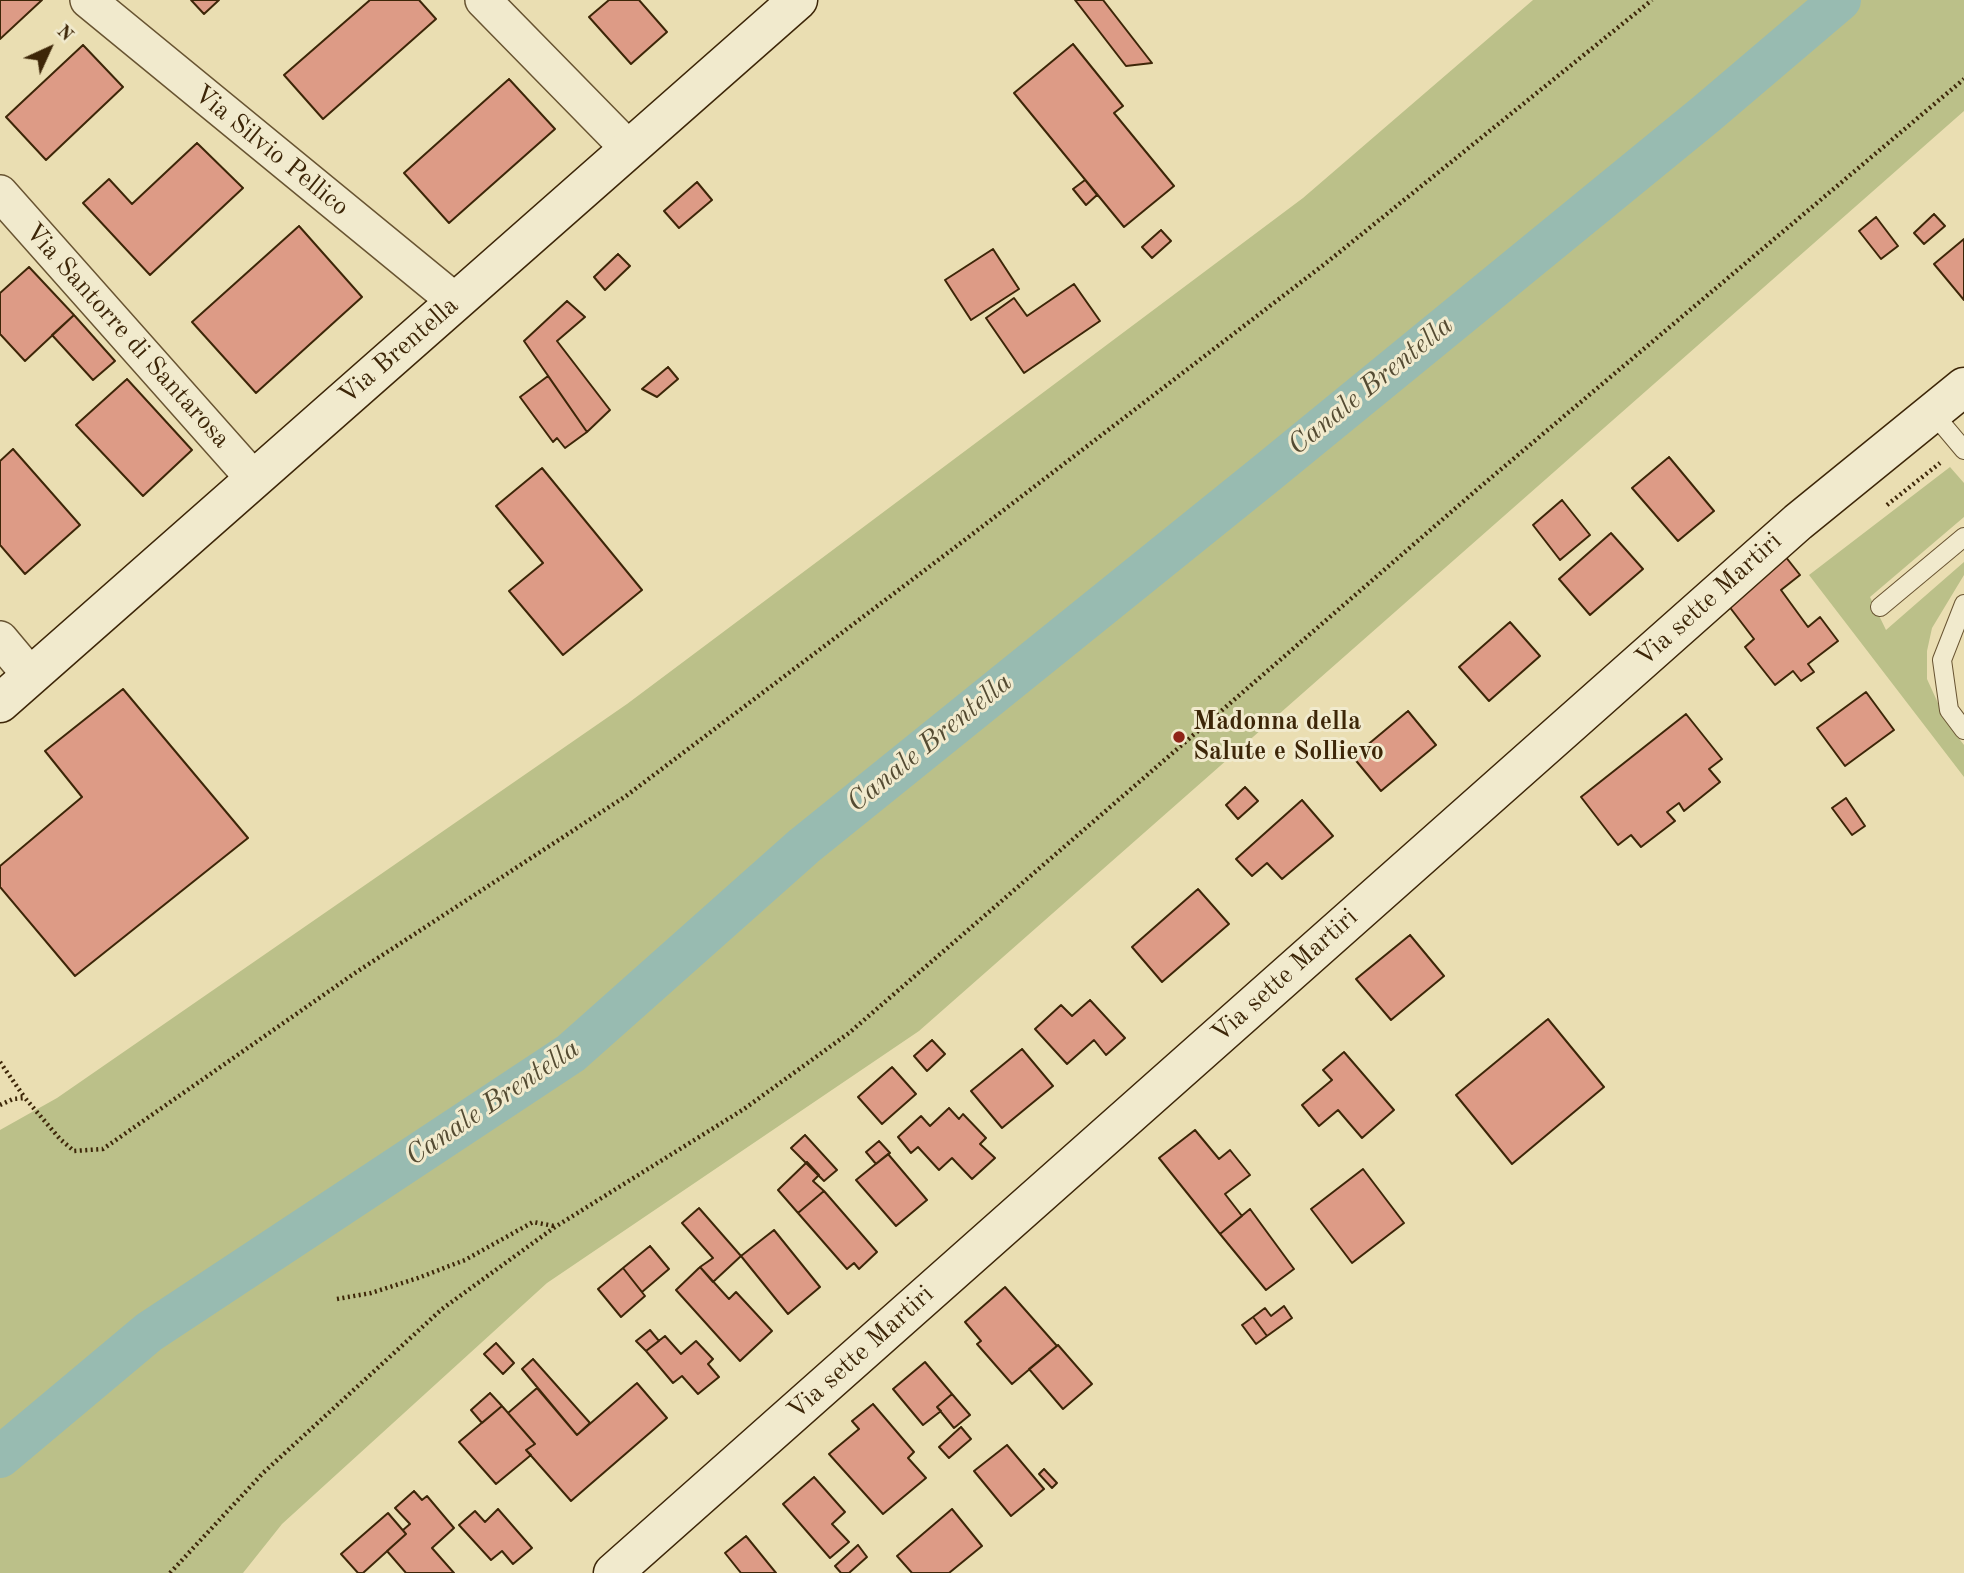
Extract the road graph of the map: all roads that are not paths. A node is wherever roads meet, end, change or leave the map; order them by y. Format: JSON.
{"nodes":[{"id":1,"x":88,"y":0,"type":"edge"},
{"id":2,"x":483,"y":0,"type":"edge"},
{"id":3,"x":798,"y":0,"type":"edge"},
{"id":4,"x":629,"y":149,"type":"junction"},
{"id":5,"x":0,"y":193,"type":"edge"},
{"id":6,"x":455,"y":301,"type":"junction"},
{"id":7,"x":1964,"y":387,"type":"edge"},
{"id":8,"x":1933,"y":412,"type":"junction"},
{"id":9,"x":1963,"y":448,"type":"edge"},
{"id":10,"x":254,"y":479,"type":"junction"},
{"id":11,"x":1964,"y":537,"type":"edge"},
{"id":12,"x":1964,"y":604,"type":"edge"},
{"id":13,"x":1880,"y":607,"type":"dead end"},
{"id":14,"x":0,"y":639,"type":"edge"},
{"id":15,"x":31,"y":676,"type":"junction"},
{"id":16,"x":1964,"y":697,"type":"edge"},
{"id":17,"x":0,"y":703,"type":"edge"},
{"id":18,"x":1949,"y":710,"type":"junction"},
{"id":19,"x":1964,"y":730,"type":"edge"},
{"id":20,"x":613,"y":1573,"type":"edge"}],
"edges":[{"from":1,"to":6,"type":"street","name":"Via Silvio Pellico"},
{"from":2,"to":4,"type":"street"},
{"from":3,"to":4,"type":"main road","name":"Via Brentella"},
{"from":4,"to":6,"type":"main road","name":"Via Brentella"},
{"from":5,"to":10,"type":"street","name":"Via Santorre di Santarosa"},
{"from":6,"to":10,"type":"main road","name":"Via Brentella"},
{"from":7,"to":8,"type":"main road","name":"Via sette Martiri"},
{"from":8,"to":9,"type":"lane"},
{"from":8,"to":20,"type":"main road","name":"Via sette Martiri"},
{"from":10,"to":15,"type":"main road","name":"Via Brentella"},
{"from":11,"to":13,"type":"lane"},
{"from":12,"to":18,"type":"lane"},
{"from":14,"to":15,"type":"street"},
{"from":15,"to":17,"type":"main road","name":"Via Brentella"},
{"from":16,"to":18,"type":"lane"},
{"from":18,"to":19,"type":"lane"}]}
